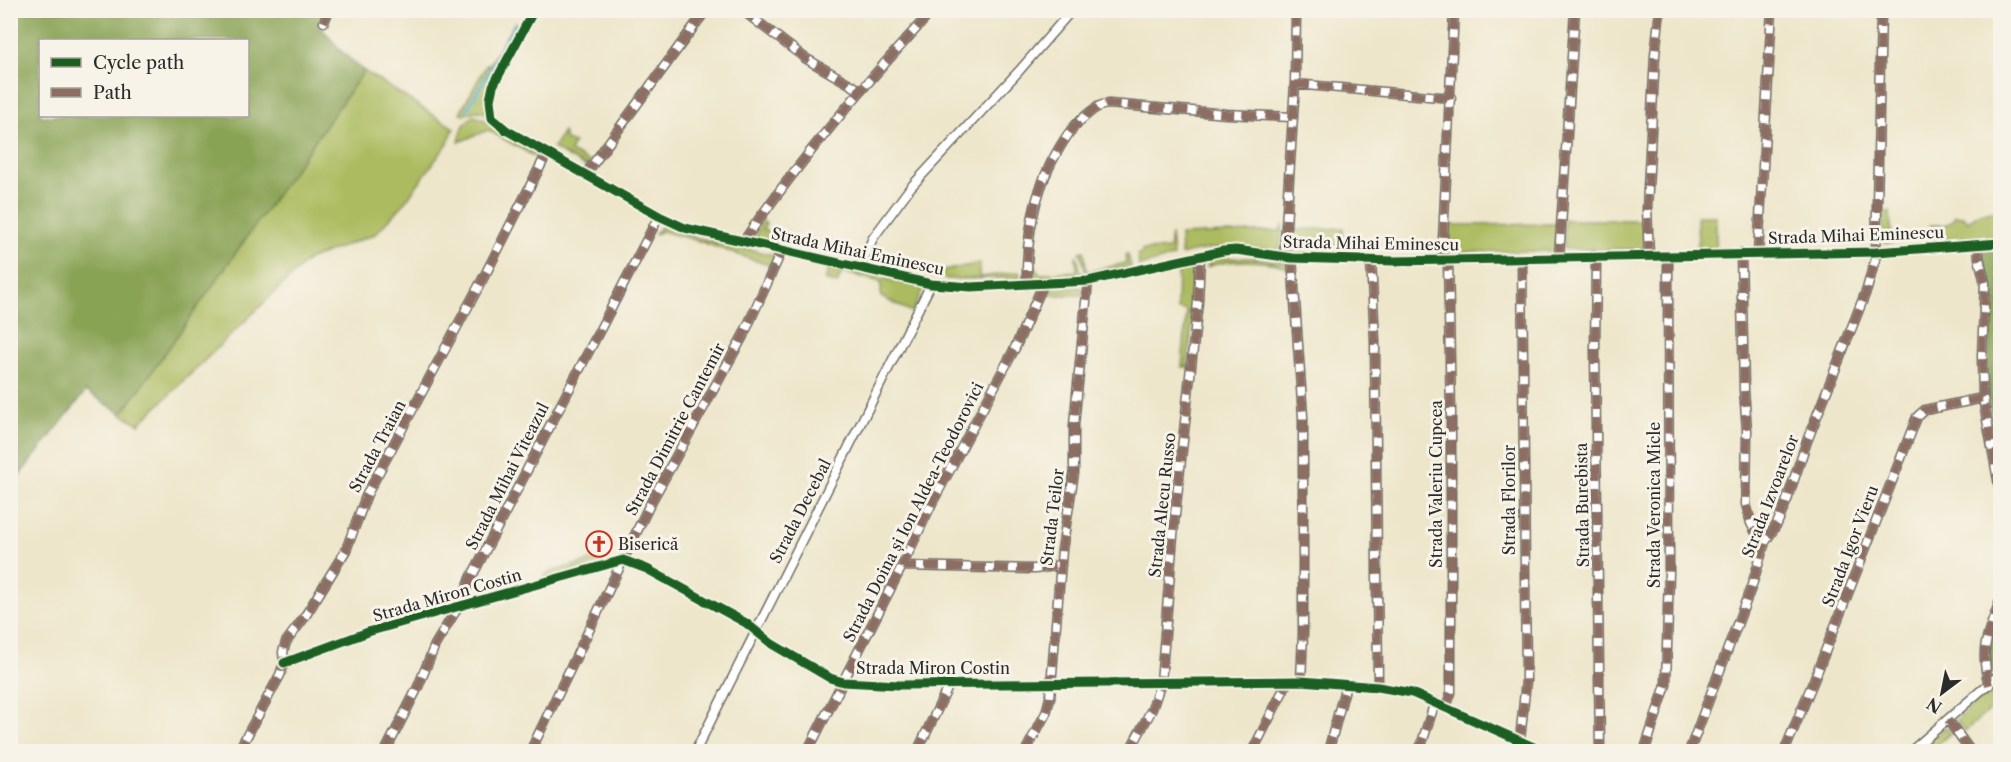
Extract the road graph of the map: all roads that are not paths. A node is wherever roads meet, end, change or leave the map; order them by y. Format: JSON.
{"nodes":[{"id":1,"x":329,"y":10,"type":"edge"},
{"id":2,"x":534,"y":10,"type":"edge"},
{"id":3,"x":706,"y":10,"type":"edge"},
{"id":4,"x":742,"y":10,"type":"edge"},
{"id":5,"x":933,"y":10,"type":"edge"},
{"id":6,"x":1072,"y":10,"type":"edge"},
{"id":7,"x":1296,"y":10,"type":"edge"},
{"id":8,"x":1454,"y":10,"type":"edge"},
{"id":9,"x":1575,"y":10,"type":"edge"},
{"id":10,"x":1660,"y":10,"type":"edge"},
{"id":11,"x":1772,"y":10,"type":"edge"},
{"id":12,"x":1881,"y":10,"type":"edge"},
{"id":13,"x":324,"y":22,"type":"dead end"},
{"id":14,"x":1296,"y":84,"type":"junction"},
{"id":15,"x":860,"y":90,"type":"junction"},
{"id":16,"x":1451,"y":98,"type":"junction"},
{"id":17,"x":1292,"y":117,"type":"junction"},
{"id":18,"x":547,"y":153,"type":"junction"},
{"id":19,"x":585,"y":175,"type":"junction"},
{"id":20,"x":659,"y":216,"type":"junction"},
{"id":21,"x":743,"y":242,"type":"junction"},
{"id":22,"x":2001,"y":243,"type":"edge"},
{"id":23,"x":1978,"y":244,"type":"junction"},
{"id":24,"x":782,"y":250,"type":"junction"},
{"id":25,"x":1876,"y":252,"type":"junction"},
{"id":26,"x":1741,"y":253,"type":"junction"},
{"id":27,"x":1758,"y":253,"type":"junction"},
{"id":28,"x":1200,"y":256,"type":"junction"},
{"id":29,"x":1649,"y":256,"type":"junction"},
{"id":30,"x":1668,"y":256,"type":"junction"},
{"id":31,"x":1596,"y":257,"type":"junction"},
{"id":32,"x":1288,"y":258,"type":"junction"},
{"id":33,"x":1558,"y":258,"type":"junction"},
{"id":34,"x":1522,"y":259,"type":"junction"},
{"id":35,"x":1445,"y":260,"type":"junction"},
{"id":36,"x":1371,"y":261,"type":"junction"},
{"id":37,"x":860,"y":267,"type":"junction"},
{"id":38,"x":1088,"y":281,"type":"junction"},
{"id":39,"x":931,"y":284,"type":"junction"},
{"id":40,"x":1027,"y":285,"type":"junction"},
{"id":41,"x":1043,"y":285,"type":"junction"},
{"id":42,"x":1983,"y":398,"type":"junction"},
{"id":43,"x":2001,"y":491,"type":"edge"},
{"id":44,"x":1765,"y":542,"type":"junction"},
{"id":45,"x":623,"y":560,"type":"junction"},
{"id":46,"x":1061,"y":565,"type":"junction"},
{"id":47,"x":902,"y":566,"type":"junction"},
{"id":48,"x":2001,"y":601,"type":"edge"},
{"id":49,"x":458,"y":607,"type":"junction"},
{"id":50,"x":756,"y":632,"type":"junction"},
{"id":51,"x":284,"y":663,"type":"junction"},
{"id":52,"x":2001,"y":674,"type":"edge"},
{"id":53,"x":1288,"y":681,"type":"junction"},
{"id":54,"x":1301,"y":681,"type":"junction"},
{"id":55,"x":843,"y":682,"type":"junction"},
{"id":56,"x":1161,"y":682,"type":"junction"},
{"id":57,"x":1052,"y":683,"type":"junction"},
{"id":58,"x":1989,"y":684,"type":"junction"},
{"id":59,"x":949,"y":685,"type":"junction"},
{"id":60,"x":1346,"y":685,"type":"junction"},
{"id":61,"x":1378,"y":687,"type":"junction"},
{"id":62,"x":1435,"y":702,"type":"junction"},
{"id":63,"x":1446,"y":707,"type":"junction"},
{"id":64,"x":1948,"y":720,"type":"junction"},
{"id":65,"x":1520,"y":740,"type":"junction"},
{"id":66,"x":1534,"y":749,"type":"edge"},
{"id":67,"x":238,"y":752,"type":"edge"},
{"id":68,"x":385,"y":752,"type":"edge"},
{"id":69,"x":530,"y":752,"type":"edge"},
{"id":70,"x":695,"y":752,"type":"edge"},
{"id":71,"x":807,"y":752,"type":"edge"},
{"id":72,"x":917,"y":752,"type":"edge"},
{"id":73,"x":1025,"y":752,"type":"edge"},
{"id":74,"x":1129,"y":752,"type":"edge"},
{"id":75,"x":1252,"y":752,"type":"edge"},
{"id":76,"x":1328,"y":752,"type":"edge"},
{"id":77,"x":1419,"y":752,"type":"edge"},
{"id":78,"x":1545,"y":752,"type":"edge"},
{"id":79,"x":1600,"y":752,"type":"edge"},
{"id":80,"x":1644,"y":752,"type":"edge"},
{"id":81,"x":1689,"y":752,"type":"edge"},
{"id":82,"x":1784,"y":752,"type":"edge"},
{"id":83,"x":1910,"y":752,"type":"edge"},
{"id":84,"x":1971,"y":752,"type":"edge"}],
"edges":[{"from":1,"to":13,"type":"street"},
{"from":2,"to":18,"type":"street","name":"Strada Mihai Eminescu"},
{"from":3,"to":19,"type":"street"},
{"from":4,"to":15,"type":"street"},
{"from":5,"to":15,"type":"street"},
{"from":6,"to":37,"type":"street"},
{"from":7,"to":14,"type":"street"},
{"from":8,"to":16,"type":"street","name":"Strada Valeriu Cupcea"},
{"from":9,"to":33,"type":"street"},
{"from":10,"to":29,"type":"street"},
{"from":11,"to":27,"type":"street"},
{"from":12,"to":25,"type":"street","name":"Strada Izvoarelor"},
{"from":14,"to":16,"type":"street"},
{"from":14,"to":17,"type":"street"},
{"from":15,"to":21,"type":"street"},
{"from":16,"to":35,"type":"street","name":"Strada Valeriu Cupcea"},
{"from":17,"to":32,"type":"street"},
{"from":17,"to":40,"type":"street"},
{"from":18,"to":19,"type":"street","name":"Strada Mihai Eminescu"},
{"from":18,"to":51,"type":"street","name":"Strada Traian"},
{"from":19,"to":20,"type":"street","name":"Strada Mihai Eminescu"},
{"from":20,"to":21,"type":"street","name":"Strada Mihai Eminescu"},
{"from":20,"to":49,"type":"street","name":"Strada Mihai Viteazul"},
{"from":21,"to":24,"type":"street","name":"Strada Mihai Eminescu"},
{"from":22,"to":23,"type":"street","name":"Strada Mihai Eminescu"},
{"from":23,"to":25,"type":"street","name":"Strada Mihai Eminescu"},
{"from":23,"to":42,"type":"street"},
{"from":24,"to":37,"type":"street","name":"Strada Mihai Eminescu"},
{"from":24,"to":45,"type":"street","name":"Strada Dimitrie Cantemir"},
{"from":25,"to":27,"type":"street","name":"Strada Mihai Eminescu"},
{"from":25,"to":44,"type":"street","name":"Strada Izvoarelor"},
{"from":26,"to":27,"type":"street","name":"Strada Mihai Eminescu"},
{"from":26,"to":30,"type":"street","name":"Strada Mihai Eminescu"},
{"from":26,"to":44,"type":"street"},
{"from":28,"to":32,"type":"street","name":"Strada Mihai Eminescu"},
{"from":28,"to":38,"type":"street","name":"Strada Mihai Eminescu"},
{"from":28,"to":56,"type":"street","name":"Strada Alecu Russo"},
{"from":29,"to":30,"type":"street","name":"Strada Mihai Eminescu"},
{"from":29,"to":31,"type":"street","name":"Strada Mihai Eminescu"},
{"from":30,"to":80,"type":"street","name":"Strada Veronica Micle"},
{"from":31,"to":33,"type":"street","name":"Strada Mihai Eminescu"},
{"from":31,"to":79,"type":"street","name":"Strada Burebista"},
{"from":32,"to":36,"type":"street","name":"Strada Mihai Eminescu"},
{"from":32,"to":54,"type":"street"},
{"from":33,"to":34,"type":"street","name":"Strada Mihai Eminescu"},
{"from":34,"to":35,"type":"street","name":"Strada Mihai Eminescu"},
{"from":34,"to":65,"type":"street","name":"Strada Florilor"},
{"from":35,"to":36,"type":"street","name":"Strada Mihai Eminescu"},
{"from":35,"to":63,"type":"street","name":"Strada Valeriu Cupcea"},
{"from":36,"to":61,"type":"street"},
{"from":37,"to":39,"type":"street","name":"Strada Mihai Eminescu"},
{"from":38,"to":41,"type":"street","name":"Strada Mihai Eminescu"},
{"from":38,"to":46,"type":"street","name":"Strada Teilor"},
{"from":39,"to":40,"type":"street","name":"Strada Mihai Eminescu"},
{"from":39,"to":50,"type":"street","name":"Strada Decebal"},
{"from":40,"to":41,"type":"street","name":"Strada Mihai Eminescu"},
{"from":41,"to":47,"type":"street","name":"Strada Doina și Ion Aldea-Teodorovici"},
{"from":42,"to":43,"type":"street"},
{"from":42,"to":82,"type":"street","name":"Strada Igor Vieru"},
{"from":44,"to":81,"type":"street","name":"Strada Izvoarelor"},
{"from":45,"to":49,"type":"street","name":"Strada Miron Costin"},
{"from":45,"to":50,"type":"street","name":"Strada Miron Costin"},
{"from":45,"to":69,"type":"street","name":"Strada Dimitrie Cantemir"},
{"from":46,"to":47,"type":"street"},
{"from":46,"to":57,"type":"street","name":"Strada Teilor"},
{"from":47,"to":55,"type":"street","name":"Strada Doina și Ion Aldea-Teodorovici"},
{"from":48,"to":58,"type":"street"},
{"from":49,"to":51,"type":"street","name":"Strada Miron Costin"},
{"from":49,"to":68,"type":"street","name":"Strada Mihai Viteazul"},
{"from":50,"to":55,"type":"street","name":"Strada Miron Costin"},
{"from":50,"to":70,"type":"street","name":"Strada Decebal"},
{"from":51,"to":67,"type":"street","name":"Strada Traian"},
{"from":52,"to":58,"type":"street"},
{"from":53,"to":54,"type":"street","name":"Strada Miron Costin"},
{"from":53,"to":56,"type":"street","name":"Strada Miron Costin"},
{"from":53,"to":75,"type":"street"},
{"from":54,"to":60,"type":"street","name":"Strada Miron Costin"},
{"from":55,"to":59,"type":"street","name":"Strada Miron Costin"},
{"from":55,"to":71,"type":"street","name":"Strada Doina și Ion Aldea-Teodorovici"},
{"from":56,"to":57,"type":"street","name":"Strada Miron Costin"},
{"from":56,"to":74,"type":"street","name":"Strada Alecu Russo"},
{"from":57,"to":59,"type":"street","name":"Strada Miron Costin"},
{"from":57,"to":73,"type":"street","name":"Strada Teilor"},
{"from":58,"to":64,"type":"street"},
{"from":59,"to":72,"type":"street"},
{"from":60,"to":61,"type":"street","name":"Strada Miron Costin"},
{"from":60,"to":76,"type":"street"},
{"from":61,"to":62,"type":"street","name":"Strada Miron Costin"},
{"from":62,"to":63,"type":"street","name":"Strada Miron Costin"},
{"from":62,"to":77,"type":"street"},
{"from":63,"to":65,"type":"street","name":"Strada Miron Costin"},
{"from":64,"to":83,"type":"street"},
{"from":64,"to":84,"type":"street"},
{"from":65,"to":66,"type":"street","name":"Strada Miron Costin"},
{"from":66,"to":78,"type":"street","name":"Strada Miron Costin"}]}
